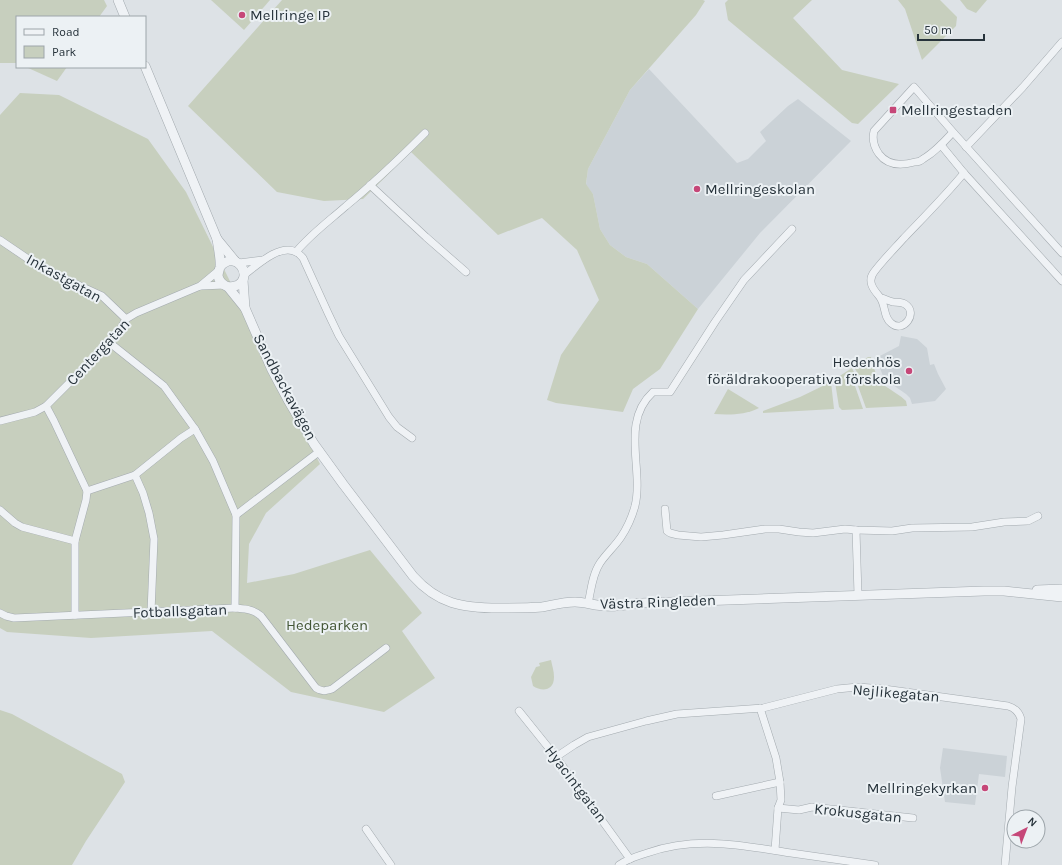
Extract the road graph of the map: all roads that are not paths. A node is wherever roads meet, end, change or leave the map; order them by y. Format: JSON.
{"nodes":[{"id":1,"x":118,"y":0,"type":"edge"},
{"id":2,"x":125,"y":16,"type":"edge"},
{"id":3,"x":1062,"y":42,"type":"edge"},
{"id":4,"x":146,"y":68,"type":"edge"},
{"id":5,"x":425,"y":132,"type":"dead end"},
{"id":6,"x":953,"y":132,"type":"junction"},
{"id":7,"x":941,"y":145,"type":"junction"},
{"id":8,"x":966,"y":147,"type":"junction"},
{"id":9,"x":964,"y":173,"type":"junction"},
{"id":10,"x":370,"y":185,"type":"junction"},
{"id":11,"x":792,"y":228,"type":"dead end"},
{"id":12,"x":217,"y":239,"type":"junction"},
{"id":13,"x":0,"y":240,"type":"edge"},
{"id":14,"x":296,"y":252,"type":"junction"},
{"id":15,"x":1062,"y":252,"type":"edge"},
{"id":16,"x":263,"y":260,"type":"junction"},
{"id":17,"x":237,"y":262,"type":"junction"},
{"id":18,"x":219,"y":269,"type":"junction"},
{"id":19,"x":466,"y":272,"type":"dead end"},
{"id":20,"x":244,"y":278,"type":"junction"},
{"id":21,"x":1062,"y":281,"type":"edge"},
{"id":22,"x":200,"y":286,"type":"junction"},
{"id":23,"x":226,"y":286,"type":"junction"},
{"id":24,"x":881,"y":298,"type":"junction"},
{"id":25,"x":245,"y":308,"type":"junction"},
{"id":26,"x":126,"y":319,"type":"junction"},
{"id":27,"x":110,"y":343,"type":"junction"},
{"id":28,"x":46,"y":406,"type":"junction"},
{"id":29,"x":0,"y":421,"type":"edge"},
{"id":30,"x":195,"y":428,"type":"junction"},
{"id":31,"x":412,"y":438,"type":"dead end"},
{"id":32,"x":320,"y":452,"type":"junction"},
{"id":33,"x":135,"y":475,"type":"junction"},
{"id":34,"x":343,"y":484,"type":"joint"},
{"id":35,"x":87,"y":491,"type":"junction"},
{"id":36,"x":665,"y":509,"type":"dead end"},
{"id":37,"x":0,"y":510,"type":"edge"},
{"id":38,"x":236,"y":515,"type":"junction"},
{"id":39,"x":1038,"y":516,"type":"dead end"},
{"id":40,"x":856,"y":530,"type":"junction"},
{"id":41,"x":75,"y":541,"type":"junction"},
{"id":42,"x":1059,"y":593,"type":"edge"},
{"id":43,"x":858,"y":595,"type":"junction"},
{"id":44,"x":588,"y":604,"type":"junction"},
{"id":45,"x":235,"y":608,"type":"junction"},
{"id":46,"x":151,"y":612,"type":"junction"},
{"id":47,"x":0,"y":613,"type":"edge"},
{"id":48,"x":75,"y":615,"type":"junction"},
{"id":49,"x":386,"y":648,"type":"dead end"},
{"id":50,"x":760,"y":708,"type":"junction"},
{"id":51,"x":519,"y":710,"type":"dead end"},
{"id":52,"x":556,"y":757,"type":"junction"},
{"id":53,"x":780,"y":782,"type":"junction"},
{"id":54,"x":716,"y":796,"type":"dead end"},
{"id":55,"x":778,"y":808,"type":"junction"},
{"id":56,"x":913,"y":818,"type":"dead end"},
{"id":57,"x":366,"y":829,"type":"dead end"},
{"id":58,"x":775,"y":850,"type":"junction"},
{"id":59,"x":630,"y":859,"type":"junction"},
{"id":60,"x":391,"y":865,"type":"edge"},
{"id":61,"x":619,"y":865,"type":"edge"},
{"id":62,"x":875,"y":865,"type":"edge"},
{"id":63,"x":1005,"y":865,"type":"edge"}],
"edges":[{"from":1,"to":2,"type":"street"},
{"from":3,"to":8,"type":"street"},
{"from":4,"to":12,"type":"street"},
{"from":5,"to":10,"type":"street"},
{"from":6,"to":7,"type":"street"},
{"from":6,"to":7,"type":"street"},
{"from":6,"to":8,"type":"street"},
{"from":7,"to":9,"type":"street"},
{"from":8,"to":15,"type":"street"},
{"from":9,"to":21,"type":"street"},
{"from":9,"to":24,"type":"street"},
{"from":10,"to":14,"type":"street"},
{"from":10,"to":19,"type":"street"},
{"from":11,"to":44,"type":"street"},
{"from":12,"to":17,"type":"street"},
{"from":12,"to":18,"type":"street"},
{"from":13,"to":26,"type":"street","name":"Inkastgatan"},
{"from":14,"to":16,"type":"street"},
{"from":14,"to":31,"type":"street"},
{"from":16,"to":17,"type":"street"},
{"from":16,"to":20,"type":"street"},
{"from":17,"to":18,"type":"street"},
{"from":17,"to":20,"type":"street"},
{"from":18,"to":22,"type":"street","name":"Centergatan"},
{"from":18,"to":23,"type":"street"},
{"from":20,"to":23,"type":"street"},
{"from":20,"to":25,"type":"street","name":"Sandbackavägen"},
{"from":22,"to":23,"type":"street","name":"Centergatan"},
{"from":22,"to":26,"type":"street","name":"Centergatan"},
{"from":23,"to":25,"type":"street","name":"Sandbackavägen"},
{"from":24,"to":24,"type":"street"},
{"from":25,"to":32,"type":"street","name":"Sandbackavägen"},
{"from":26,"to":27,"type":"street","name":"Centergatan"},
{"from":27,"to":28,"type":"street","name":"Centergatan"},
{"from":27,"to":30,"type":"street"},
{"from":28,"to":29,"type":"street","name":"Centergatan"},
{"from":28,"to":35,"type":"street"},
{"from":30,"to":33,"type":"street"},
{"from":30,"to":38,"type":"street"},
{"from":32,"to":34,"type":"street","name":"Sandbackavägen"},
{"from":32,"to":38,"type":"street"},
{"from":33,"to":35,"type":"street"},
{"from":33,"to":46,"type":"street"},
{"from":34,"to":44,"type":"street","name":"Västra Ringleden"},
{"from":35,"to":41,"type":"street"},
{"from":36,"to":40,"type":"street"},
{"from":37,"to":41,"type":"street"},
{"from":38,"to":45,"type":"street","name":"Fotballsgatan"},
{"from":39,"to":40,"type":"street"},
{"from":40,"to":43,"type":"street"},
{"from":41,"to":48,"type":"street"},
{"from":42,"to":43,"type":"street","name":"Västra Ringleden"},
{"from":43,"to":44,"type":"street","name":"Västra Ringleden"},
{"from":45,"to":46,"type":"street","name":"Fotballsgatan"},
{"from":45,"to":49,"type":"street"},
{"from":46,"to":48,"type":"street","name":"Fotballsgatan"},
{"from":47,"to":48,"type":"street","name":"Fotballsgatan"},
{"from":50,"to":52,"type":"street","name":"Nejlikegatan"},
{"from":50,"to":53,"type":"street"},
{"from":50,"to":63,"type":"street","name":"Nejlikegatan"},
{"from":51,"to":52,"type":"street","name":"Hyacintgatan"},
{"from":52,"to":59,"type":"street","name":"Hyacintgatan"},
{"from":53,"to":54,"type":"street"},
{"from":53,"to":55,"type":"street"},
{"from":55,"to":56,"type":"street","name":"Krokusgatan"},
{"from":55,"to":58,"type":"street"},
{"from":57,"to":60,"type":"street"},
{"from":58,"to":59,"type":"street"},
{"from":58,"to":62,"type":"street"},
{"from":59,"to":61,"type":"street"}]}
